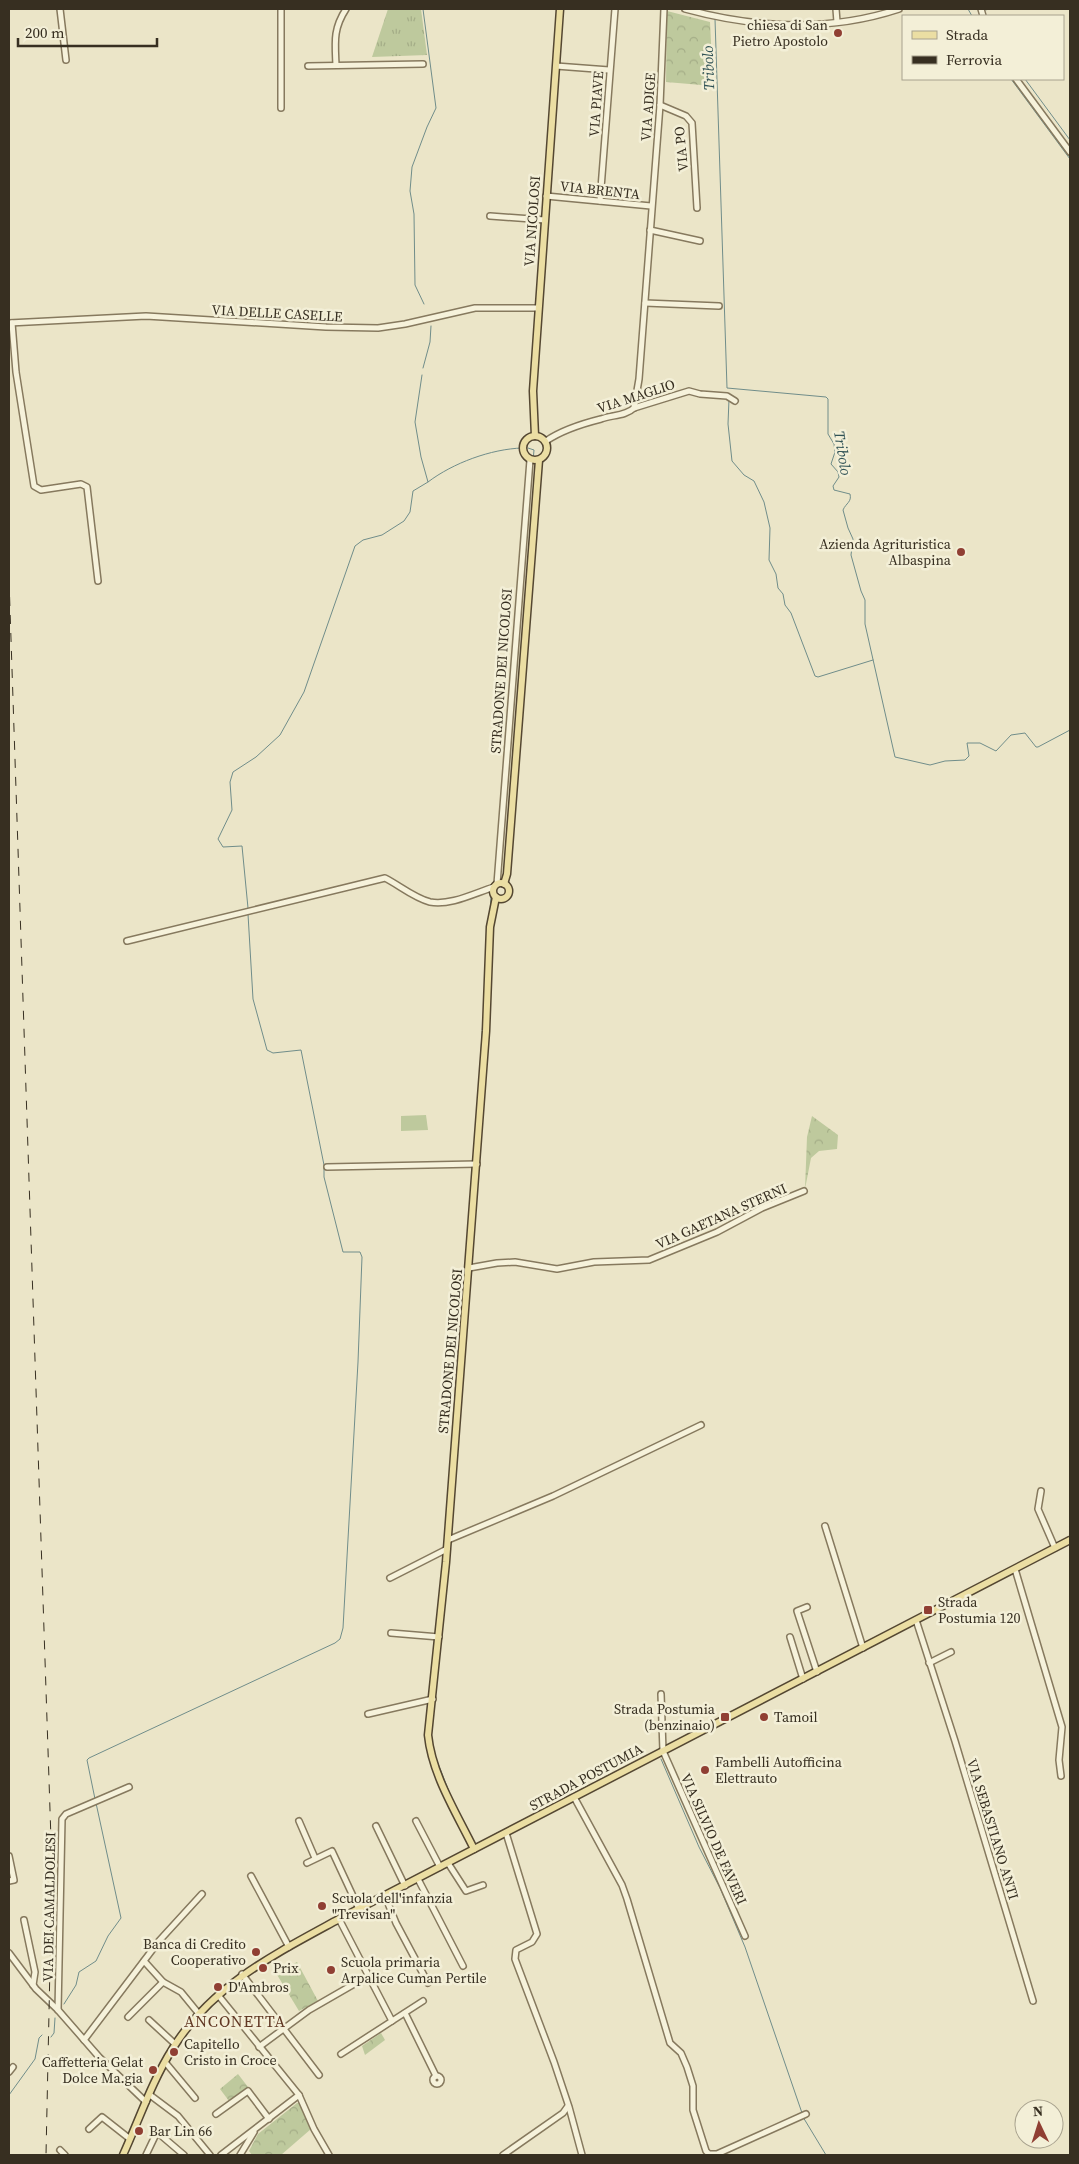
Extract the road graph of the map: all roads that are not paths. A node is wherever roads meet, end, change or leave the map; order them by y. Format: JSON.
{"nodes":[{"id":1,"x":60,"y":9,"type":"edge"},
{"id":2,"x":281,"y":9,"type":"edge"},
{"id":3,"x":346,"y":9,"type":"edge"},
{"id":4,"x":560,"y":9,"type":"edge"},
{"id":5,"x":615,"y":9,"type":"edge"},
{"id":6,"x":664,"y":9,"type":"edge"},
{"id":7,"x":689,"y":9,"type":"edge"},
{"id":8,"x":836,"y":9,"type":"edge"},
{"id":9,"x":898,"y":9,"type":"edge"},
{"id":10,"x":837,"y":22,"type":"junction"},
{"id":11,"x":66,"y":60,"type":"dead end"},
{"id":12,"x":423,"y":64,"type":"dead end"},
{"id":13,"x":308,"y":66,"type":"dead end"},
{"id":14,"x":336,"y":66,"type":"junction"},
{"id":15,"x":556,"y":66,"type":"junction"},
{"id":16,"x":609,"y":70,"type":"junction"},
{"id":17,"x":1017,"y":80,"type":"edge"},
{"id":18,"x":660,"y":106,"type":"junction"},
{"id":19,"x":281,"y":108,"type":"dead end"},
{"id":20,"x":1070,"y":152,"type":"edge"},
{"id":21,"x":546,"y":196,"type":"junction"},
{"id":22,"x":600,"y":201,"type":"junction"},
{"id":23,"x":651,"y":206,"type":"junction"},
{"id":24,"x":697,"y":208,"type":"dead end"},
{"id":25,"x":490,"y":216,"type":"dead end"},
{"id":26,"x":545,"y":220,"type":"junction"},
{"id":27,"x":650,"y":230,"type":"junction"},
{"id":28,"x":700,"y":241,"type":"dead end"},
{"id":29,"x":645,"y":303,"type":"junction"},
{"id":30,"x":719,"y":306,"type":"dead end"},
{"id":31,"x":538,"y":308,"type":"junction"},
{"id":32,"x":10,"y":323,"type":"edge"},
{"id":33,"x":735,"y":401,"type":"dead end"},
{"id":34,"x":634,"y":408,"type":"junction"},
{"id":35,"x":535,"y":436,"type":"junction"},
{"id":36,"x":546,"y":441,"type":"junction"},
{"id":37,"x":530,"y":460,"type":"junction"},
{"id":38,"x":539,"y":460,"type":"junction"},
{"id":39,"x":98,"y":581,"type":"dead end"},
{"id":40,"x":499,"y":885,"type":"junction"},
{"id":41,"x":496,"y":897,"type":"junction"},
{"id":42,"x":127,"y":941,"type":"dead end"},
{"id":43,"x":476,"y":1164,"type":"junction"},
{"id":44,"x":328,"y":1167,"type":"dead end"},
{"id":45,"x":804,"y":1191,"type":"dead end"},
{"id":46,"x":469,"y":1268,"type":"junction"},
{"id":47,"x":701,"y":1425,"type":"dead end"},
{"id":48,"x":1041,"y":1491,"type":"dead end"},
{"id":49,"x":825,"y":1526,"type":"dead end"},
{"id":50,"x":448,"y":1540,"type":"junction"},
{"id":51,"x":1070,"y":1540,"type":"edge"},
{"id":52,"x":1055,"y":1548,"type":"junction"},
{"id":53,"x":447,"y":1550,"type":"junction"},
{"id":54,"x":1015,"y":1569,"type":"junction"},
{"id":55,"x":390,"y":1578,"type":"dead end"},
{"id":56,"x":806,"y":1607,"type":"dead end"},
{"id":57,"x":916,"y":1620,"type":"junction"},
{"id":58,"x":391,"y":1633,"type":"dead end"},
{"id":59,"x":439,"y":1637,"type":"junction"},
{"id":60,"x":790,"y":1637,"type":"dead end"},
{"id":61,"x":863,"y":1648,"type":"junction"},
{"id":62,"x":952,"y":1652,"type":"dead end"},
{"id":63,"x":929,"y":1663,"type":"junction"},
{"id":64,"x":817,"y":1672,"type":"junction"},
{"id":65,"x":803,"y":1679,"type":"junction"},
{"id":66,"x":661,"y":1694,"type":"dead end"},
{"id":67,"x":433,"y":1699,"type":"junction"},
{"id":68,"x":368,"y":1714,"type":"dead end"},
{"id":69,"x":663,"y":1750,"type":"junction"},
{"id":70,"x":1061,"y":1776,"type":"dead end"},
{"id":71,"x":129,"y":1788,"type":"dead end"},
{"id":72,"x":574,"y":1797,"type":"junction"},
{"id":73,"x":299,"y":1820,"type":"dead end"},
{"id":74,"x":416,"y":1821,"type":"dead end"},
{"id":75,"x":376,"y":1826,"type":"dead end"},
{"id":76,"x":506,"y":1833,"type":"junction"},
{"id":77,"x":474,"y":1849,"type":"junction"},
{"id":78,"x":9,"y":1856,"type":"edge"},
{"id":79,"x":315,"y":1858,"type":"junction"},
{"id":80,"x":307,"y":1863,"type":"dead end"},
{"id":81,"x":448,"y":1863,"type":"junction"},
{"id":82,"x":440,"y":1867,"type":"junction"},
{"id":83,"x":251,"y":1876,"type":"dead end"},
{"id":84,"x":418,"y":1879,"type":"junction"},
{"id":85,"x":9,"y":1881,"type":"edge"},
{"id":86,"x":482,"y":1885,"type":"dead end"},
{"id":87,"x":405,"y":1886,"type":"junction"},
{"id":88,"x":202,"y":1894,"type":"dead end"},
{"id":89,"x":385,"y":1896,"type":"junction"},
{"id":90,"x":359,"y":1909,"type":"junction"},
{"id":91,"x":339,"y":1919,"type":"junction"},
{"id":92,"x":24,"y":1920,"type":"dead end"},
{"id":93,"x":745,"y":1936,"type":"dead end"},
{"id":94,"x":289,"y":1947,"type":"junction"},
{"id":95,"x":9,"y":1952,"type":"edge"},
{"id":96,"x":144,"y":1961,"type":"junction"},
{"id":97,"x":463,"y":1966,"type":"dead end"},
{"id":98,"x":242,"y":1974,"type":"junction"},
{"id":99,"x":368,"y":1976,"type":"junction"},
{"id":100,"x":163,"y":1982,"type":"junction"},
{"id":101,"x":428,"y":1984,"type":"dead end"},
{"id":102,"x":33,"y":1985,"type":"junction"},
{"id":103,"x":218,"y":1995,"type":"junction"},
{"id":104,"x":423,"y":2001,"type":"dead end"},
{"id":105,"x":1033,"y":2001,"type":"dead end"},
{"id":106,"x":58,"y":2010,"type":"junction"},
{"id":107,"x":405,"y":2013,"type":"junction"},
{"id":108,"x":199,"y":2014,"type":"junction"},
{"id":109,"x":128,"y":2017,"type":"dead end"},
{"id":110,"x":149,"y":2020,"type":"dead end"},
{"id":111,"x":392,"y":2022,"type":"junction"},
{"id":112,"x":283,"y":2028,"type":"junction"},
{"id":113,"x":84,"y":2040,"type":"junction"},
{"id":114,"x":175,"y":2044,"type":"junction"},
{"id":115,"x":259,"y":2048,"type":"junction"},
{"id":116,"x":341,"y":2054,"type":"dead end"},
{"id":117,"x":165,"y":2062,"type":"junction"},
{"id":118,"x":13,"y":2067,"type":"dead end"},
{"id":119,"x":9,"y":2072,"type":"edge"},
{"id":120,"x":319,"y":2075,"type":"dead end"},
{"id":121,"x":436,"y":2076,"type":"dead end"},
{"id":122,"x":150,"y":2094,"type":"junction"},
{"id":123,"x":299,"y":2095,"type":"junction"},
{"id":124,"x":195,"y":2098,"type":"dead end"},
{"id":125,"x":146,"y":2102,"type":"junction"},
{"id":126,"x":568,"y":2106,"type":"junction"},
{"id":127,"x":216,"y":2114,"type":"dead end"},
{"id":128,"x":806,"y":2114,"type":"dead end"},
{"id":129,"x":269,"y":2119,"type":"junction"},
{"id":130,"x":89,"y":2129,"type":"dead end"},
{"id":131,"x":255,"y":2130,"type":"junction"},
{"id":132,"x":130,"y":2139,"type":"junction"},
{"id":133,"x":60,"y":2150,"type":"dead end"},
{"id":134,"x":242,"y":2153,"type":"edge"},
{"id":135,"x":65,"y":2155,"type":"edge"},
{"id":136,"x":123,"y":2155,"type":"edge"},
{"id":137,"x":146,"y":2155,"type":"edge"},
{"id":138,"x":184,"y":2155,"type":"edge"},
{"id":139,"x":210,"y":2155,"type":"edge"},
{"id":140,"x":221,"y":2155,"type":"edge"},
{"id":141,"x":247,"y":2155,"type":"edge"},
{"id":142,"x":329,"y":2155,"type":"edge"},
{"id":143,"x":503,"y":2155,"type":"edge"},
{"id":144,"x":582,"y":2155,"type":"edge"}],
"edges":[{"from":1,"to":11,"type":"street"},
{"from":2,"to":19,"type":"street"},
{"from":3,"to":14,"type":"street"},
{"from":4,"to":15,"type":"main road","name":"VIA NICOLOSI"},
{"from":5,"to":16,"type":"street","name":"VIA PIAVE"},
{"from":6,"to":18,"type":"street","name":"VIA ADIGE"},
{"from":7,"to":10,"type":"street"},
{"from":8,"to":10,"type":"street"},
{"from":9,"to":10,"type":"street"},
{"from":12,"to":14,"type":"street"},
{"from":13,"to":14,"type":"street"},
{"from":15,"to":16,"type":"street"},
{"from":15,"to":21,"type":"main road","name":"VIA NICOLOSI"},
{"from":16,"to":22,"type":"street","name":"VIA PIAVE"},
{"from":17,"to":20,"type":"street"},
{"from":18,"to":23,"type":"street","name":"VIA ADIGE"},
{"from":18,"to":24,"type":"street","name":"VIA PO"},
{"from":21,"to":22,"type":"street","name":"VIA BRENTA"},
{"from":21,"to":26,"type":"main road","name":"VIA NICOLOSI"},
{"from":22,"to":23,"type":"street","name":"VIA BRENTA"},
{"from":23,"to":27,"type":"street","name":"VIA ADIGE"},
{"from":25,"to":26,"type":"street"},
{"from":26,"to":31,"type":"main road","name":"VIA NICOLOSI"},
{"from":27,"to":28,"type":"street"},
{"from":27,"to":29,"type":"street","name":"VIA ADIGE"},
{"from":29,"to":30,"type":"street"},
{"from":29,"to":34,"type":"street","name":"VIA ADIGE"},
{"from":31,"to":32,"type":"street","name":"VIA DELLE CASELLE"},
{"from":31,"to":35,"type":"main road","name":"VIA NICOLOSI"},
{"from":32,"to":39,"type":"street","name":"VIA DELLE CASELLE"},
{"from":33,"to":34,"type":"street","name":"VIA MAGLIO"},
{"from":34,"to":36,"type":"street","name":"VIA MAGLIO"},
{"from":35,"to":36,"type":"main road"},
{"from":35,"to":37,"type":"main road","name":"STRADONE DEI NICOLOSI"},
{"from":36,"to":38,"type":"main road","name":"STRADONE DEI NICOLOSI"},
{"from":37,"to":38,"type":"main road"},
{"from":37,"to":40,"type":"street","name":"STRADONE DEI NICOLOSI"},
{"from":38,"to":40,"type":"main road","name":"STRADONE DEI NICOLOSI"},
{"from":40,"to":41,"type":"main road","name":"STRADONE DEI NICOLOSI"},
{"from":40,"to":41,"type":"main road","name":"STRADONE DEI NICOLOSI"},
{"from":40,"to":42,"type":"street"},
{"from":41,"to":43,"type":"main road","name":"STRADONE DEI NICOLOSI"},
{"from":43,"to":44,"type":"street"},
{"from":43,"to":46,"type":"main road","name":"STRADONE DEI NICOLOSI"},
{"from":45,"to":46,"type":"street","name":"VIA GAETANA STERNI"},
{"from":46,"to":50,"type":"main road","name":"STRADONE DEI NICOLOSI"},
{"from":47,"to":50,"type":"street"},
{"from":48,"to":52,"type":"street"},
{"from":49,"to":61,"type":"street"},
{"from":50,"to":53,"type":"main road","name":"STRADONE DEI NICOLOSI"},
{"from":51,"to":52,"type":"main road","name":"STRADA POSTUMIA"},
{"from":52,"to":54,"type":"main road","name":"STRADA POSTUMIA"},
{"from":53,"to":55,"type":"street"},
{"from":53,"to":59,"type":"main road","name":"STRADONE DEI NICOLOSI"},
{"from":54,"to":57,"type":"main road","name":"STRADA POSTUMIA"},
{"from":54,"to":70,"type":"street"},
{"from":56,"to":64,"type":"street"},
{"from":57,"to":61,"type":"main road","name":"STRADA POSTUMIA"},
{"from":57,"to":63,"type":"street","name":"VIA SEBASTIANO ANTI"},
{"from":58,"to":59,"type":"street"},
{"from":59,"to":67,"type":"main road","name":"STRADONE DEI NICOLOSI"},
{"from":60,"to":65,"type":"street"},
{"from":61,"to":64,"type":"main road","name":"STRADA POSTUMIA"},
{"from":62,"to":63,"type":"street"},
{"from":63,"to":105,"type":"street","name":"VIA SEBASTIANO ANTI"},
{"from":64,"to":65,"type":"main road","name":"STRADA POSTUMIA"},
{"from":65,"to":69,"type":"main road","name":"STRADA POSTUMIA"},
{"from":66,"to":69,"type":"street"},
{"from":67,"to":68,"type":"street"},
{"from":67,"to":77,"type":"main road","name":"STRADONE DEI NICOLOSI"},
{"from":69,"to":72,"type":"main road","name":"STRADA POSTUMIA"},
{"from":69,"to":93,"type":"street","name":"VIA SILVIO DE FAVERI"},
{"from":71,"to":106,"type":"street","name":"VIA DEI CAMALDOLESI"},
{"from":72,"to":76,"type":"main road","name":"STRADA POSTUMIA"},
{"from":72,"to":128,"type":"street"},
{"from":73,"to":79,"type":"street"},
{"from":74,"to":82,"type":"street"},
{"from":75,"to":87,"type":"street"},
{"from":76,"to":77,"type":"main road","name":"STRADA POSTUMIA"},
{"from":76,"to":126,"type":"street"},
{"from":77,"to":81,"type":"main road","name":"STRADA POSTUMIA"},
{"from":78,"to":85,"type":"street"},
{"from":79,"to":80,"type":"street"},
{"from":79,"to":90,"type":"street"},
{"from":81,"to":82,"type":"main road","name":"STRADA POSTUMIA"},
{"from":81,"to":86,"type":"street"},
{"from":82,"to":84,"type":"main road","name":"STRADA POSTUMIA"},
{"from":83,"to":94,"type":"street"},
{"from":84,"to":87,"type":"main road","name":"STRADA POSTUMIA"},
{"from":84,"to":97,"type":"street"},
{"from":87,"to":89,"type":"main road","name":"STRADA POSTUMIA"},
{"from":88,"to":96,"type":"street"},
{"from":89,"to":90,"type":"main road","name":"STRADA POSTUMIA"},
{"from":89,"to":101,"type":"street"},
{"from":90,"to":91,"type":"main road","name":"STRADA POSTUMIA"},
{"from":91,"to":94,"type":"main road","name":"STRADA POSTUMIA"},
{"from":91,"to":99,"type":"street"},
{"from":92,"to":102,"type":"street","name":"VIA DEI CAMALDOLESI"},
{"from":94,"to":98,"type":"main road","name":"STRADA POSTUMIA"},
{"from":95,"to":102,"type":"street","name":"VIA DEI CAMALDOLESI"},
{"from":96,"to":100,"type":"street"},
{"from":96,"to":113,"type":"street"},
{"from":98,"to":103,"type":"main road","name":"STRADA POSTUMIA"},
{"from":98,"to":112,"type":"street"},
{"from":99,"to":111,"type":"street"},
{"from":99,"to":112,"type":"street"},
{"from":100,"to":108,"type":"street"},
{"from":100,"to":109,"type":"street"},
{"from":102,"to":106,"type":"street","name":"VIA DEI CAMALDOLESI"},
{"from":103,"to":108,"type":"main road","name":"STRADA POSTUMIA"},
{"from":103,"to":115,"type":"street"},
{"from":104,"to":107,"type":"street"},
{"from":106,"to":113,"type":"street","name":"VIA DEI CAMALDOLESI"},
{"from":107,"to":111,"type":"street"},
{"from":107,"to":121,"type":"street"},
{"from":108,"to":114,"type":"main road","name":"STRADA POSTUMIA"},
{"from":110,"to":114,"type":"street"},
{"from":111,"to":116,"type":"street"},
{"from":112,"to":115,"type":"street"},
{"from":112,"to":120,"type":"street"},
{"from":113,"to":125,"type":"street","name":"VIA DEI CAMALDOLESI"},
{"from":114,"to":117,"type":"main road","name":"STRADA POSTUMIA"},
{"from":115,"to":123,"type":"street"},
{"from":117,"to":122,"type":"main road","name":"STRADA POSTUMIA"},
{"from":117,"to":124,"type":"street"},
{"from":118,"to":119,"type":"street"},
{"from":122,"to":125,"type":"main road","name":"STRADA POSTUMIA"},
{"from":122,"to":139,"type":"street"},
{"from":123,"to":129,"type":"street"},
{"from":123,"to":142,"type":"street"},
{"from":125,"to":132,"type":"main road","name":"STRADA POSTUMIA"},
{"from":126,"to":143,"type":"street"},
{"from":126,"to":144,"type":"street"},
{"from":127,"to":129,"type":"street"},
{"from":129,"to":131,"type":"street"},
{"from":130,"to":132,"type":"street"},
{"from":131,"to":134,"type":"street"},
{"from":131,"to":140,"type":"street"},
{"from":132,"to":136,"type":"main road","name":"STRADA POSTUMIA"},
{"from":133,"to":135,"type":"street"},
{"from":134,"to":141,"type":"street"},
{"from":137,"to":138,"type":"street"}]}
